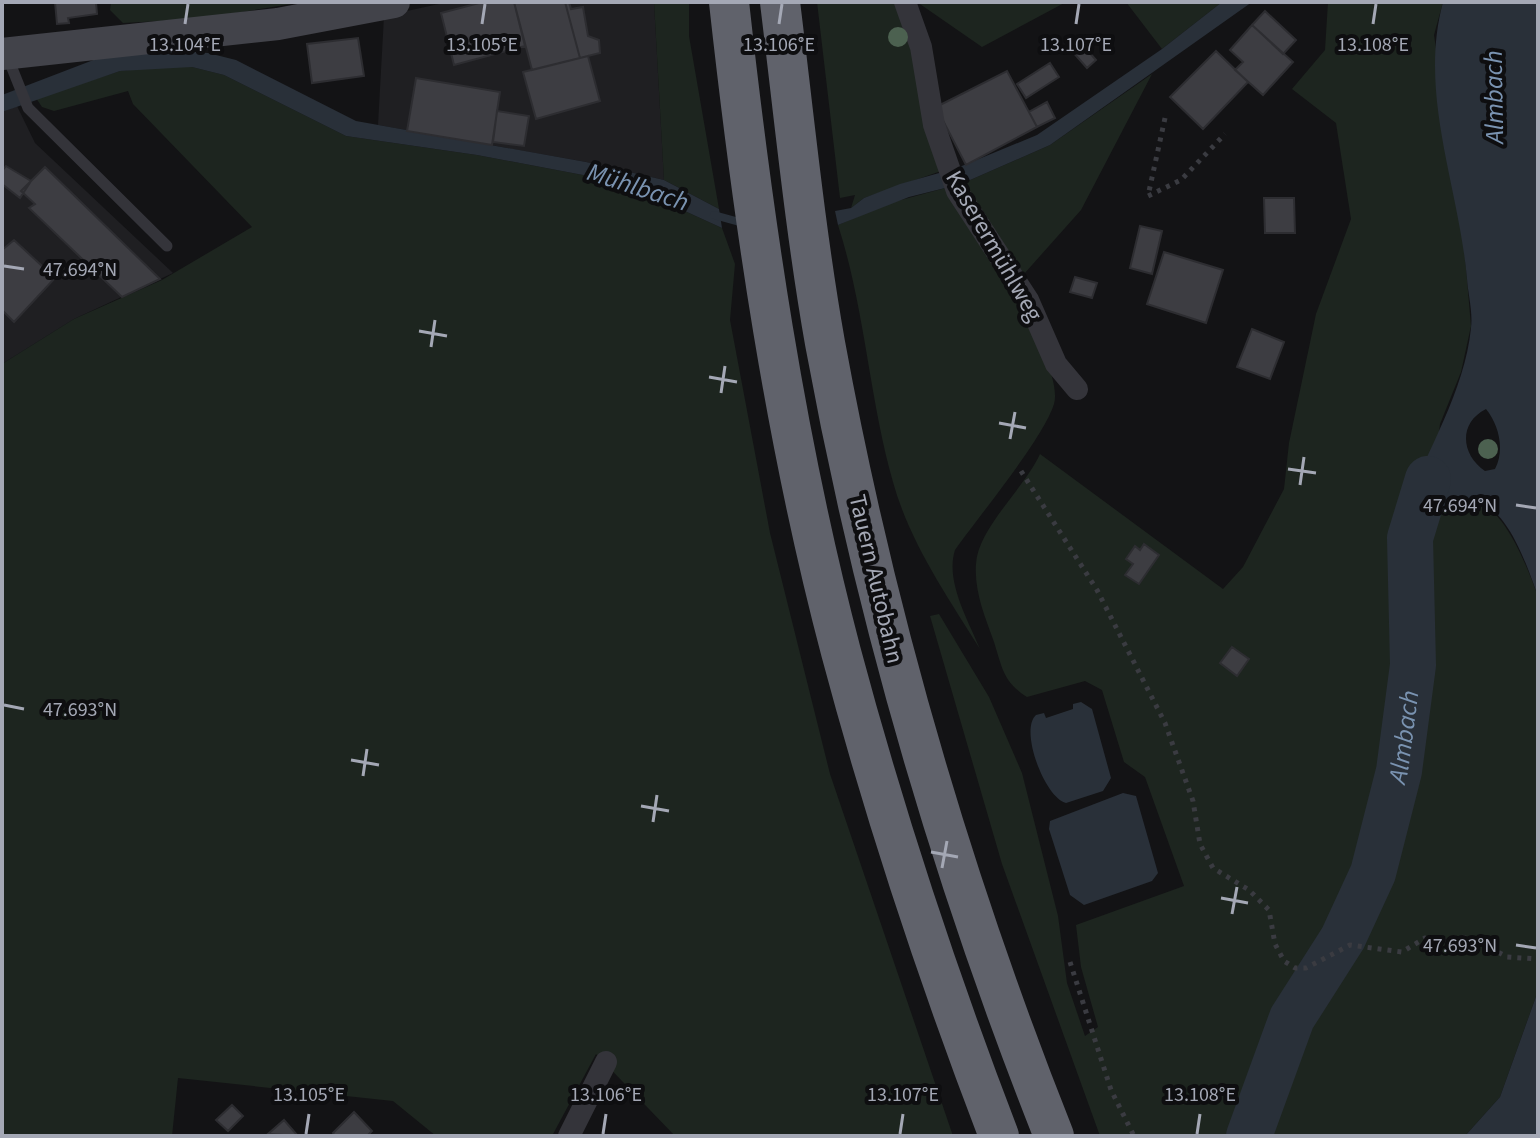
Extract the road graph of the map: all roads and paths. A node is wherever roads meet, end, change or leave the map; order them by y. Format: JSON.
{"nodes":[{"id":1,"x":394,"y":2,"type":"edge"},
{"id":2,"x":729,"y":2,"type":"edge"},
{"id":3,"x":780,"y":2,"type":"edge"},
{"id":4,"x":905,"y":2,"type":"edge"},
{"id":5,"x":7,"y":61,"type":"edge"},
{"id":6,"x":1165,"y":118,"type":"dead end"},
{"id":7,"x":1225,"y":134,"type":"dead end"},
{"id":8,"x":167,"y":246,"type":"dead end"},
{"id":9,"x":1077,"y":389,"type":"dead end"},
{"id":10,"x":1021,"y":471,"type":"dead end"},
{"id":11,"x":1538,"y":959,"type":"edge"},
{"id":12,"x":1070,"y":962,"type":"dead end"},
{"id":13,"x":606,"y":1062,"type":"dead end"},
{"id":14,"x":569,"y":1136,"type":"edge"},
{"id":15,"x":999,"y":1136,"type":"edge"},
{"id":16,"x":1054,"y":1136,"type":"edge"},
{"id":17,"x":1134,"y":1136,"type":"edge"}],
"edges":[{"from":1,"to":5,"type":"street"},
{"from":2,"to":15,"type":"highway","name":"Tauern Autobahn"},
{"from":3,"to":16,"type":"highway","name":"Tauern Autobahn"},
{"from":4,"to":9,"type":"street","name":"Kaserermühlweg"},
{"from":5,"to":8,"type":"lane"},
{"from":6,"to":7,"type":"path"},
{"from":10,"to":11,"type":"path"},
{"from":12,"to":17,"type":"path"},
{"from":13,"to":14,"type":"street"}]}
